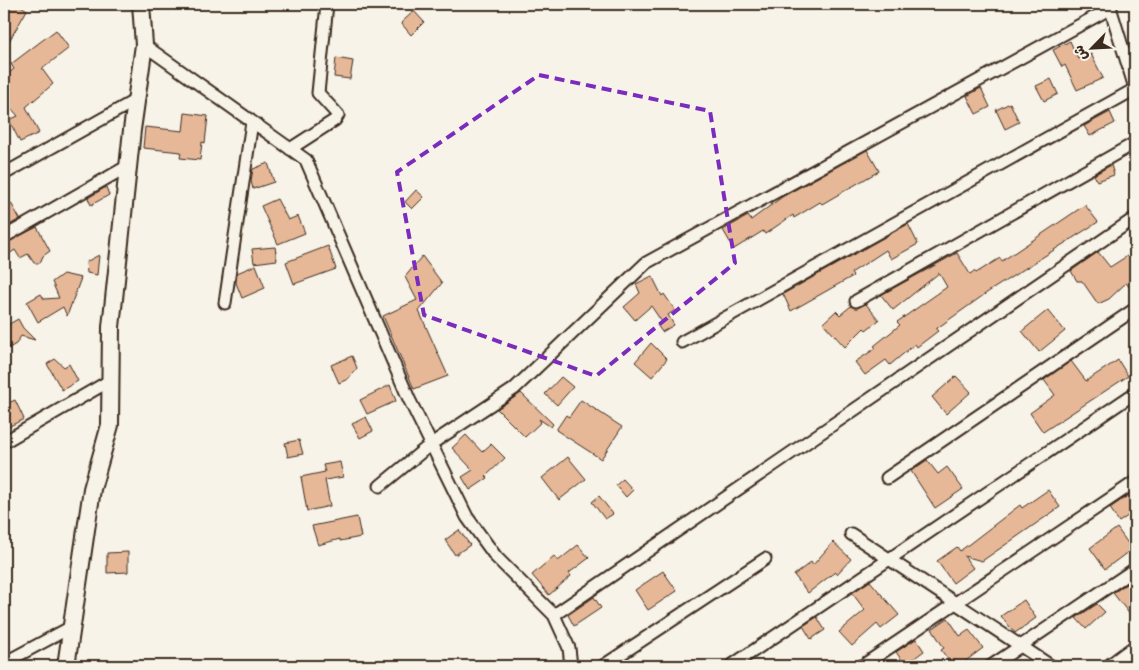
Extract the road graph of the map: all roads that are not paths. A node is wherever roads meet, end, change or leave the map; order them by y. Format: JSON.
{"nodes":[{"id":1,"x":141,"y":4,"type":"edge"},
{"id":2,"x":327,"y":4,"type":"edge"},
{"id":3,"x":1110,"y":6,"type":"edge"},
{"id":4,"x":144,"y":45,"type":"junction"},
{"id":5,"x":1135,"y":88,"type":"edge"},
{"id":6,"x":136,"y":100,"type":"junction"},
{"id":7,"x":252,"y":122,"type":"junction"},
{"id":8,"x":1135,"y":143,"type":"edge"},
{"id":9,"x":290,"y":149,"type":"junction"},
{"id":10,"x":128,"y":166,"type":"junction"},
{"id":11,"x":4,"y":174,"type":"edge"},
{"id":12,"x":1135,"y":218,"type":"edge"},
{"id":13,"x":4,"y":237,"type":"edge"},
{"id":14,"x":856,"y":301,"type":"dead end"},
{"id":15,"x":225,"y":303,"type":"dead end"},
{"id":16,"x":1135,"y":309,"type":"edge"},
{"id":17,"x":682,"y":342,"type":"dead end"},
{"id":18,"x":111,"y":380,"type":"junction"},
{"id":19,"x":1135,"y":393,"type":"edge"},
{"id":20,"x":4,"y":442,"type":"edge"},
{"id":21,"x":431,"y":444,"type":"junction"},
{"id":22,"x":887,"y":478,"type":"dead end"},
{"id":23,"x":1135,"y":482,"type":"edge"},
{"id":24,"x":380,"y":486,"type":"dead end"},
{"id":25,"x":850,"y":534,"type":"dead end"},
{"id":26,"x":765,"y":559,"type":"dead end"},
{"id":27,"x":889,"y":559,"type":"junction"},
{"id":28,"x":1135,"y":569,"type":"edge"},
{"id":29,"x":956,"y":603,"type":"junction"},
{"id":30,"x":554,"y":615,"type":"junction"},
{"id":31,"x":72,"y":626,"type":"junction"},
{"id":32,"x":1021,"y":646,"type":"junction"},
{"id":33,"x":1135,"y":646,"type":"edge"},
{"id":34,"x":4,"y":663,"type":"edge"},
{"id":35,"x":66,"y":666,"type":"edge"},
{"id":36,"x":571,"y":666,"type":"edge"},
{"id":37,"x":603,"y":666,"type":"edge"},
{"id":38,"x":731,"y":666,"type":"edge"},
{"id":39,"x":862,"y":666,"type":"edge"},
{"id":40,"x":991,"y":666,"type":"edge"},
{"id":41,"x":1051,"y":666,"type":"edge"},
{"id":42,"x":1108,"y":666,"type":"edge"}],
"edges":[{"from":1,"to":4,"type":"street"},
{"from":2,"to":9,"type":"street"},
{"from":3,"to":5,"type":"street"},
{"from":3,"to":21,"type":"street"},
{"from":4,"to":6,"type":"street"},
{"from":4,"to":7,"type":"street"},
{"from":5,"to":17,"type":"street"},
{"from":6,"to":10,"type":"street"},
{"from":6,"to":11,"type":"street"},
{"from":7,"to":9,"type":"street"},
{"from":7,"to":15,"type":"street"},
{"from":8,"to":14,"type":"street"},
{"from":9,"to":21,"type":"street"},
{"from":10,"to":13,"type":"street"},
{"from":10,"to":18,"type":"street"},
{"from":12,"to":30,"type":"street"},
{"from":16,"to":22,"type":"street"},
{"from":18,"to":20,"type":"street"},
{"from":18,"to":31,"type":"street"},
{"from":19,"to":27,"type":"street"},
{"from":21,"to":24,"type":"street"},
{"from":21,"to":30,"type":"street"},
{"from":23,"to":29,"type":"street"},
{"from":25,"to":27,"type":"street"},
{"from":26,"to":37,"type":"street"},
{"from":27,"to":29,"type":"street"},
{"from":27,"to":38,"type":"street"},
{"from":28,"to":32,"type":"street"},
{"from":29,"to":32,"type":"street"},
{"from":29,"to":39,"type":"street"},
{"from":30,"to":36,"type":"street"},
{"from":31,"to":34,"type":"street"},
{"from":31,"to":35,"type":"street"},
{"from":32,"to":40,"type":"street"},
{"from":32,"to":41,"type":"street"},
{"from":33,"to":42,"type":"street"}]}
